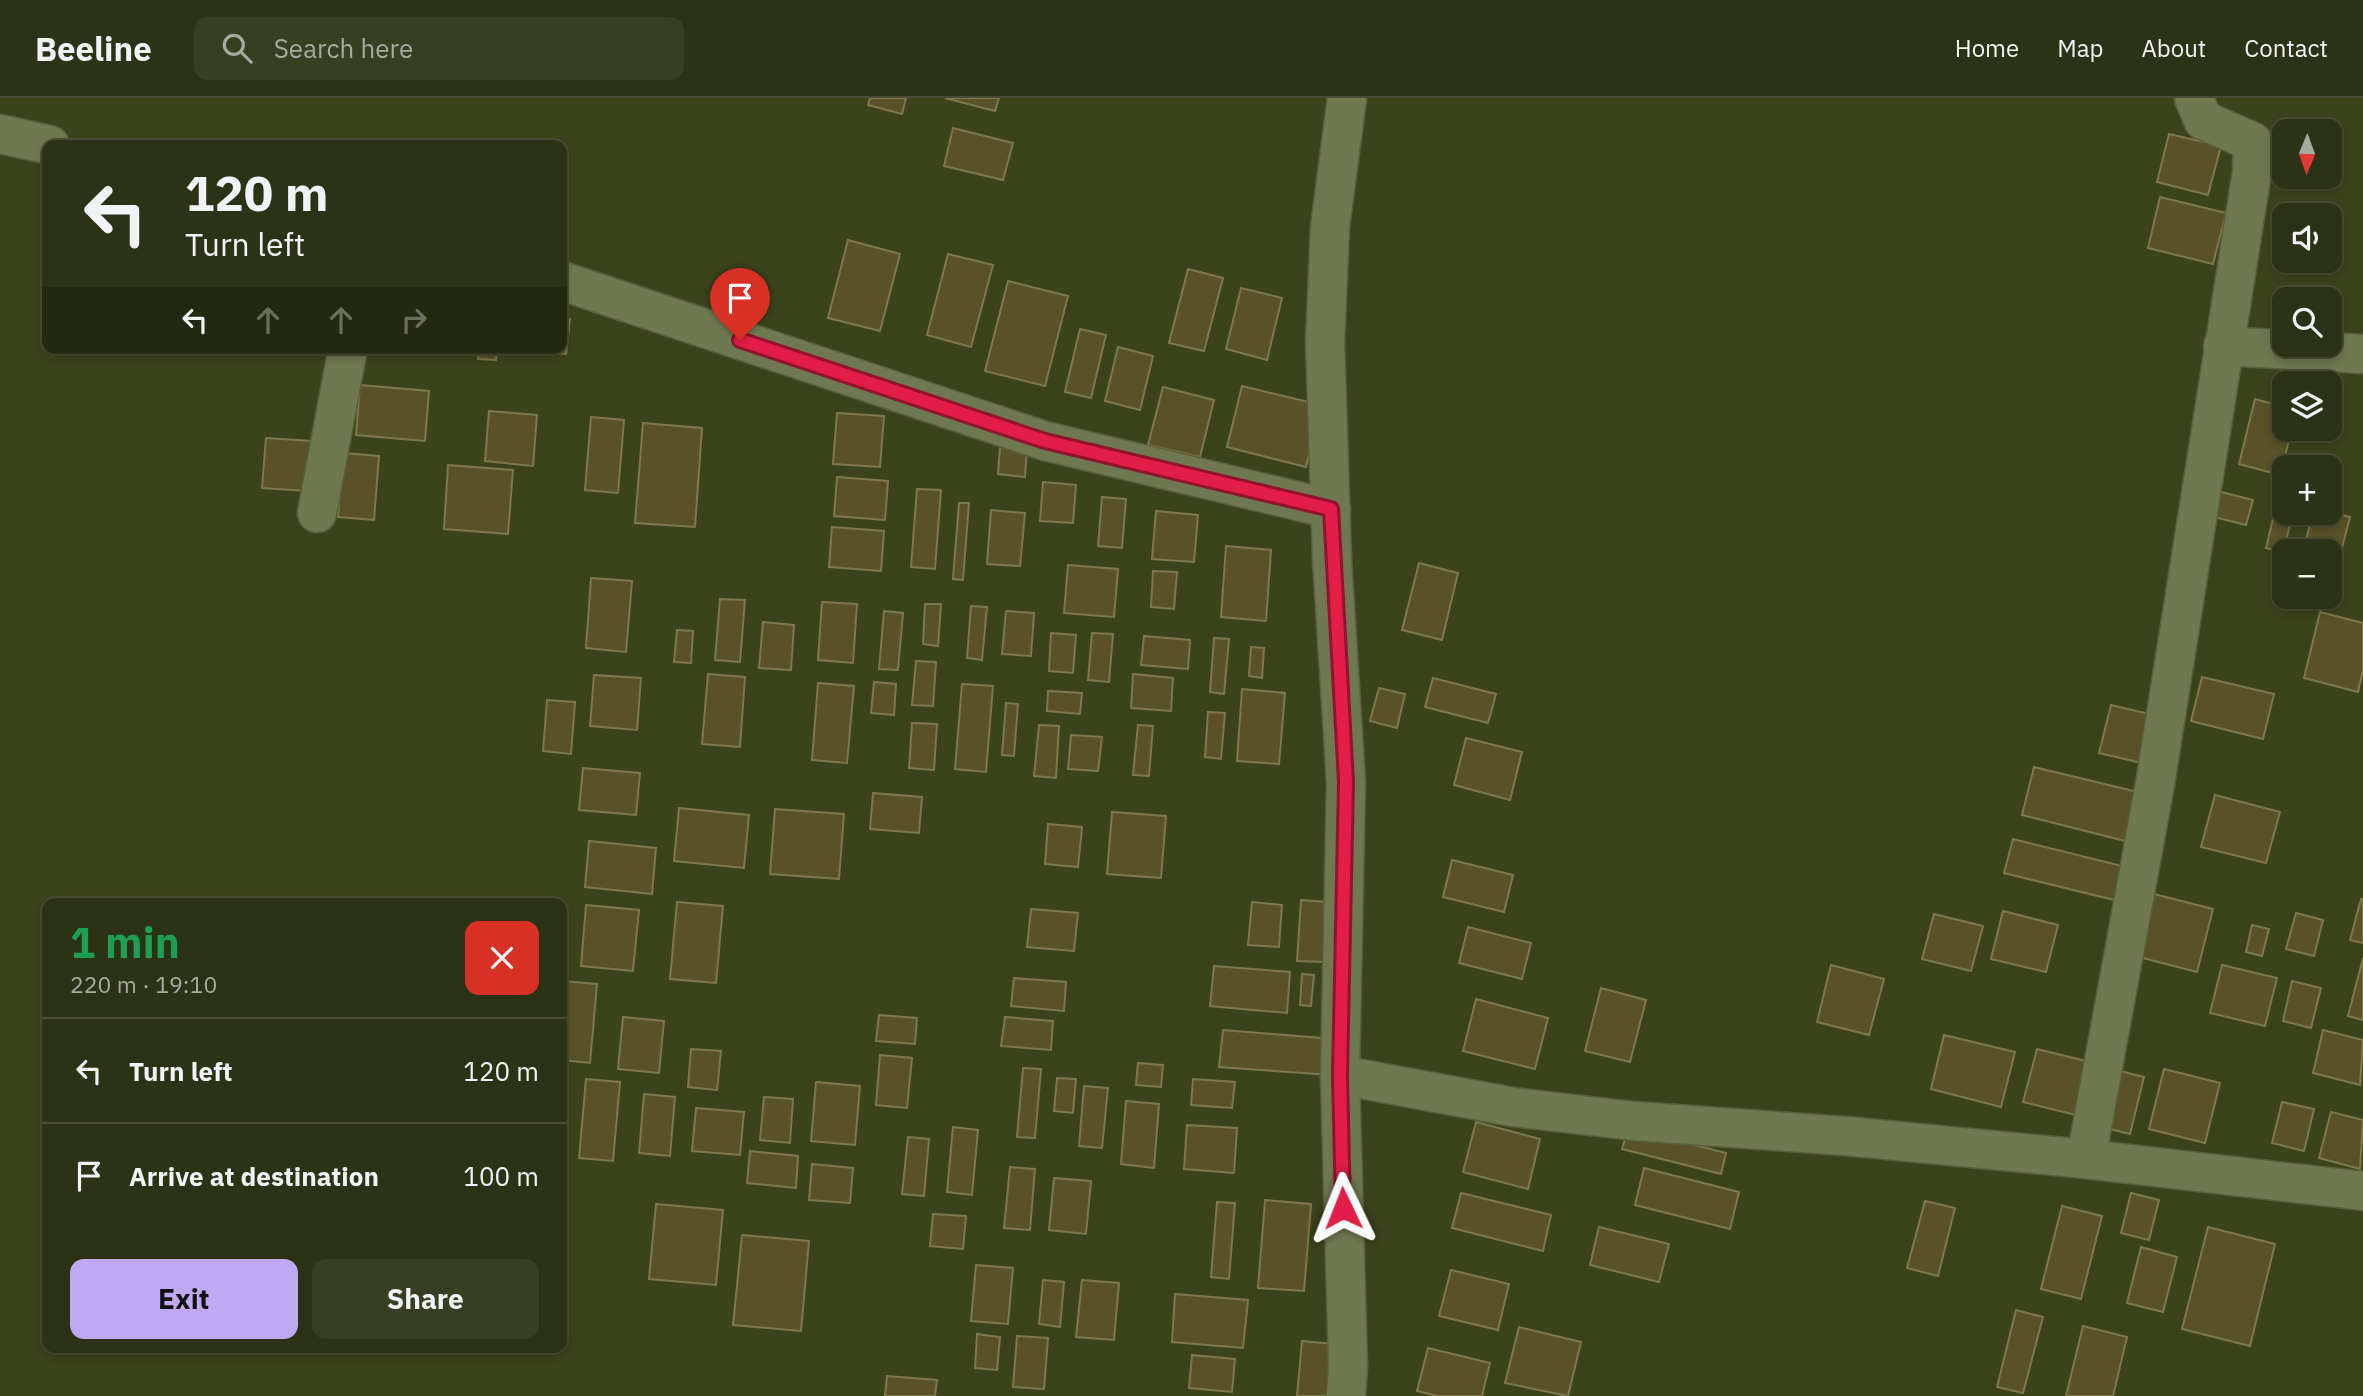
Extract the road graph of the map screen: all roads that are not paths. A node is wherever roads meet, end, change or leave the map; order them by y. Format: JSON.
{"nodes":[{"id":1,"x":1347,"y":98,"type":"edge"},
{"id":2,"x":2194,"y":98,"type":"edge"},
{"id":3,"x":0,"y":134,"type":"edge"},
{"id":4,"x":42,"y":143,"type":"edge"},
{"id":5,"x":567,"y":283,"type":"edge"},
{"id":6,"x":2223,"y":346,"type":"junction"},
{"id":7,"x":347,"y":354,"type":"edge"},
{"id":8,"x":2363,"y":355,"type":"edge"},
{"id":9,"x":1331,"y":509,"type":"junction"},
{"id":10,"x":317,"y":513,"type":"dead end"},
{"id":11,"x":1340,"y":1075,"type":"junction"},
{"id":12,"x":2086,"y":1159,"type":"junction"},
{"id":13,"x":2363,"y":1191,"type":"edge"},
{"id":14,"x":1346,"y":1396,"type":"edge"}],
"edges":[{"from":1,"to":9,"type":"street"},
{"from":2,"to":6,"type":"street"},
{"from":3,"to":4,"type":"street"},
{"from":5,"to":9,"type":"street"},
{"from":6,"to":8,"type":"street"},
{"from":6,"to":12,"type":"street"},
{"from":7,"to":10,"type":"street"},
{"from":9,"to":11,"type":"street"},
{"from":11,"to":12,"type":"street"},
{"from":11,"to":14,"type":"street"},
{"from":12,"to":13,"type":"street"}]}
